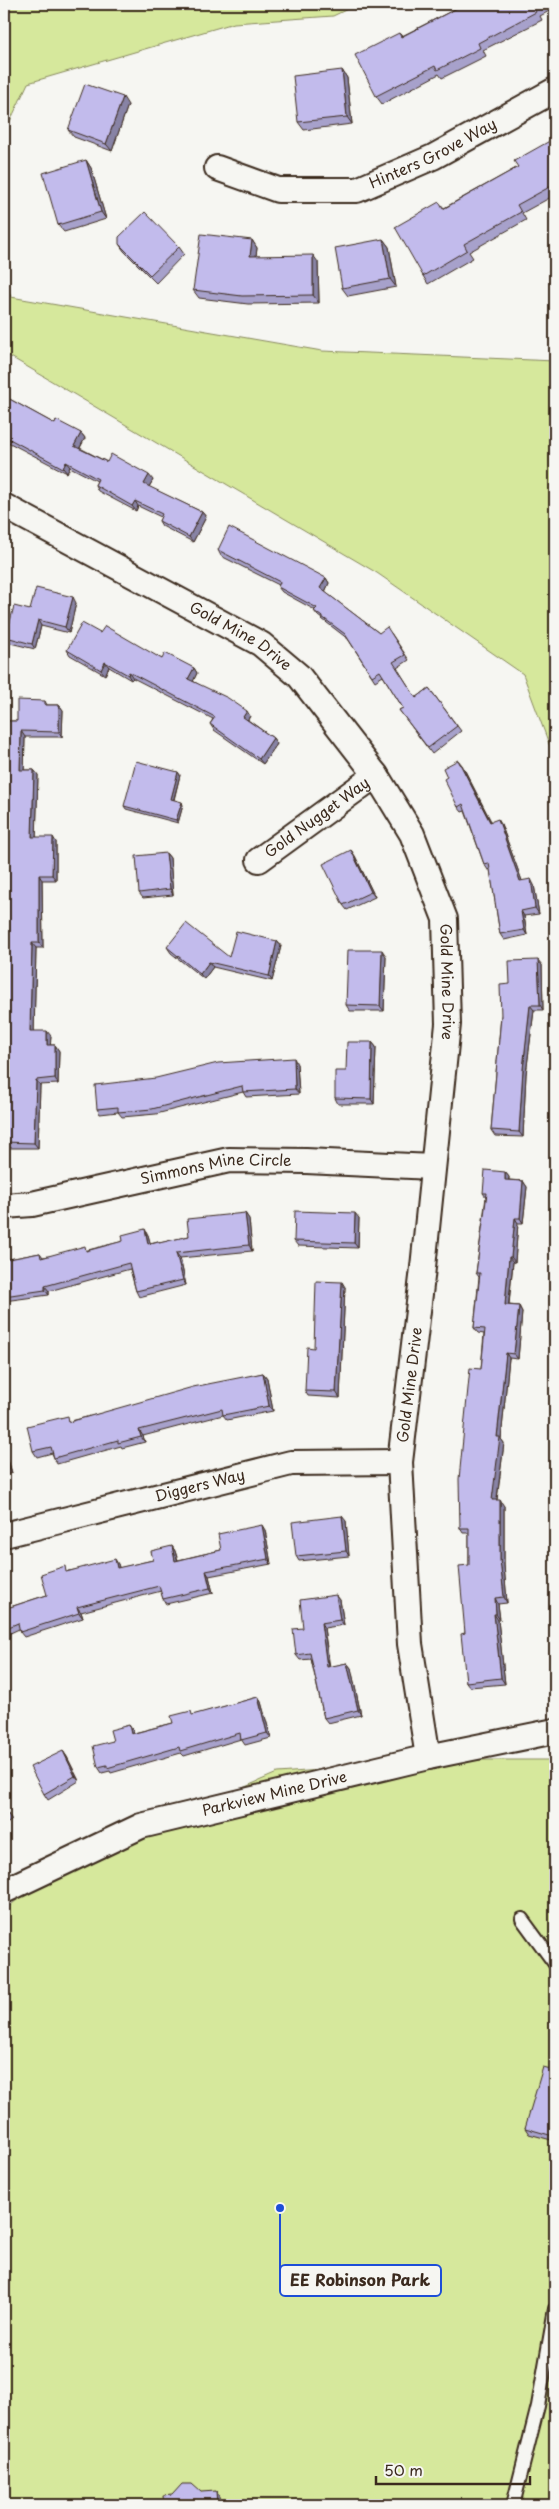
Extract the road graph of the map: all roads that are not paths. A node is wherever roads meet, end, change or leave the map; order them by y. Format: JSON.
{"nodes":[{"id":1,"x":555,"y":90,"type":"edge"},
{"id":2,"x":217,"y":168,"type":"dead end"},
{"id":3,"x":4,"y":506,"type":"edge"},
{"id":4,"x":376,"y":775,"type":"junction"},
{"id":5,"x":259,"y":860,"type":"dead end"},
{"id":6,"x":432,"y":1167,"type":"junction"},
{"id":7,"x":4,"y":1206,"type":"edge"},
{"id":8,"x":400,"y":1462,"type":"junction"},
{"id":9,"x":4,"y":1536,"type":"edge"},
{"id":10,"x":555,"y":1731,"type":"edge"},
{"id":11,"x":428,"y":1757,"type":"junction"},
{"id":12,"x":4,"y":1891,"type":"edge"},
{"id":13,"x":522,"y":1919,"type":"dead end"},
{"id":14,"x":555,"y":1964,"type":"edge"},
{"id":15,"x":555,"y":2310,"type":"edge"},
{"id":16,"x":513,"y":2505,"type":"edge"}],
"edges":[{"from":1,"to":2,"type":"street","name":"Hinters Grove Way"},
{"from":3,"to":4,"type":"street","name":"Gold Mine Drive"},
{"from":4,"to":5,"type":"street","name":"Gold Nugget Way"},
{"from":4,"to":6,"type":"street","name":"Gold Mine Drive"},
{"from":6,"to":7,"type":"street","name":"Simmons Mine Circle"},
{"from":6,"to":8,"type":"street","name":"Gold Mine Drive"},
{"from":8,"to":9,"type":"street","name":"Diggers Way"},
{"from":8,"to":11,"type":"street","name":"Gold Mine Drive"},
{"from":10,"to":11,"type":"street","name":"Parkview Mine Drive"},
{"from":11,"to":12,"type":"street","name":"Parkview Mine Drive"},
{"from":13,"to":14,"type":"lane"},
{"from":15,"to":16,"type":"lane"}]}
